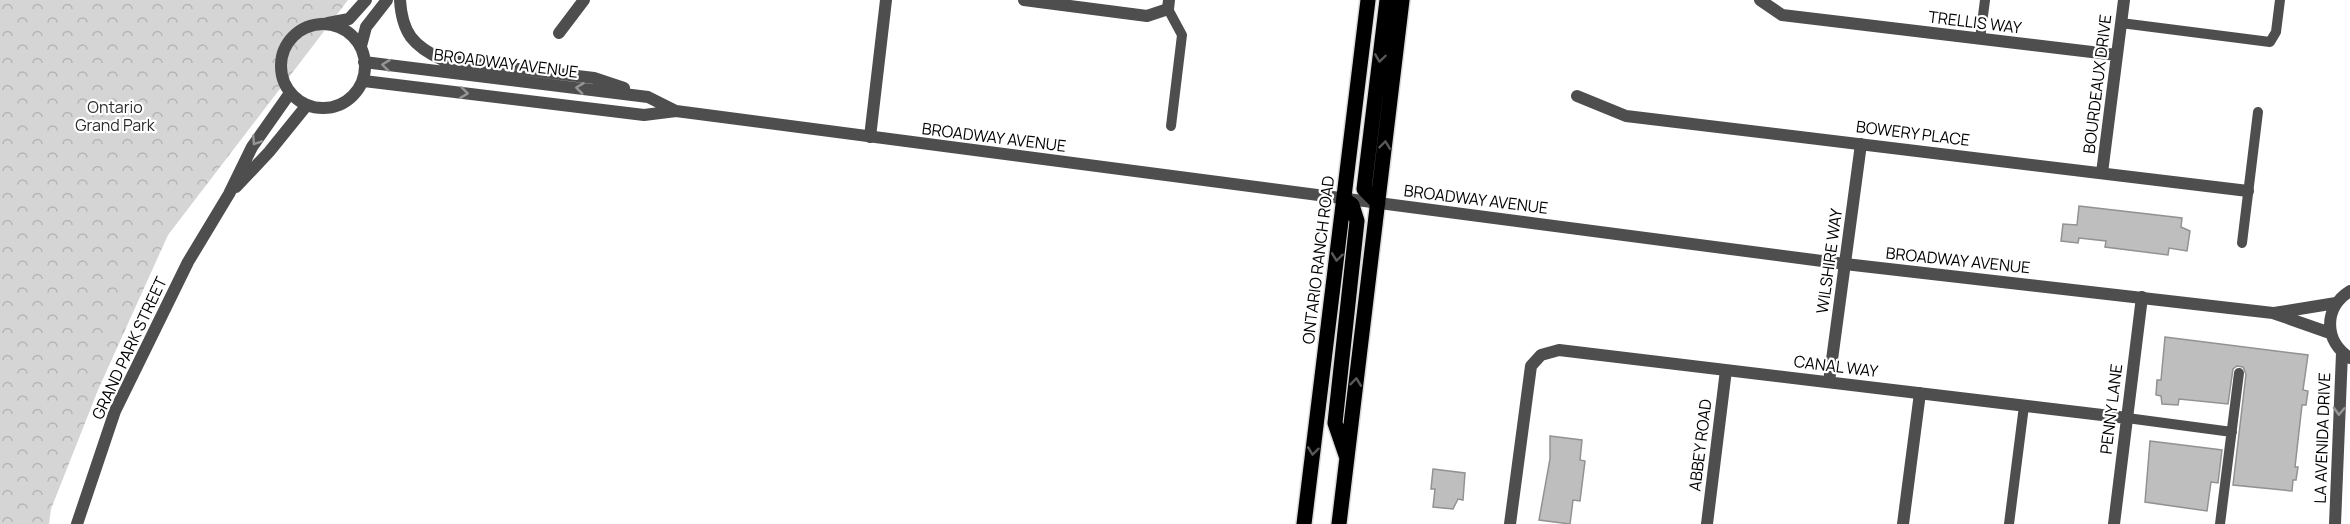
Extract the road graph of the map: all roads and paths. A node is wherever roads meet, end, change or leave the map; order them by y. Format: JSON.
{"nodes":[{"id":1,"x":366,"y":0,"type":"edge"},
{"id":2,"x":387,"y":0,"type":"edge"},
{"id":3,"x":400,"y":0,"type":"edge"},
{"id":4,"x":584,"y":0,"type":"edge"},
{"id":5,"x":886,"y":0,"type":"edge"},
{"id":6,"x":1024,"y":0,"type":"edge"},
{"id":7,"x":1368,"y":0,"type":"edge"},
{"id":8,"x":1387,"y":0,"type":"edge"},
{"id":9,"x":1402,"y":0,"type":"edge"},
{"id":10,"x":1758,"y":0,"type":"edge"},
{"id":11,"x":1985,"y":0,"type":"edge"},
{"id":12,"x":2124,"y":0,"type":"edge"},
{"id":13,"x":2280,"y":0,"type":"edge"},
{"id":14,"x":1168,"y":4,"type":"edge"},
{"id":15,"x":1102,"y":5,"type":"edge"},
{"id":16,"x":328,"y":23,"type":"junction"},
{"id":17,"x":2121,"y":23,"type":"junction"},
{"id":18,"x":559,"y":33,"type":"dead end"},
{"id":19,"x":1980,"y":39,"type":"junction"},
{"id":20,"x":361,"y":46,"type":"junction"},
{"id":21,"x":2117,"y":55,"type":"junction"},
{"id":22,"x":364,"y":62,"type":"junction"},
{"id":23,"x":364,"y":81,"type":"junction"},
{"id":24,"x":290,"y":93,"type":"junction"},
{"id":25,"x":1578,"y":96,"type":"dead end"},
{"id":26,"x":648,"y":97,"type":"junction"},
{"id":27,"x":307,"y":105,"type":"junction"},
{"id":28,"x":676,"y":111,"type":"junction"},
{"id":29,"x":2258,"y":112,"type":"dead end"},
{"id":30,"x":1171,"y":126,"type":"dead end"},
{"id":31,"x":870,"y":137,"type":"junction"},
{"id":32,"x":1861,"y":144,"type":"junction"},
{"id":33,"x":2102,"y":173,"type":"junction"},
{"id":34,"x":2248,"y":190,"type":"junction"},
{"id":35,"x":229,"y":194,"type":"junction"},
{"id":36,"x":1344,"y":199,"type":"junction"},
{"id":37,"x":1378,"y":203,"type":"junction"},
{"id":38,"x":2242,"y":243,"type":"dead end"},
{"id":39,"x":1845,"y":264,"type":"junction"},
{"id":40,"x":2350,"y":289,"type":"edge"},
{"id":41,"x":2142,"y":297,"type":"junction"},
{"id":42,"x":2336,"y":303,"type":"junction"},
{"id":43,"x":2273,"y":313,"type":"junction"},
{"id":44,"x":2330,"y":333,"type":"junction"},
{"id":45,"x":2346,"y":355,"type":"edge"},
{"id":46,"x":1726,"y":369,"type":"junction"},
{"id":47,"x":2239,"y":374,"type":"dead end"},
{"id":48,"x":1829,"y":382,"type":"junction"},
{"id":49,"x":1920,"y":393,"type":"junction"},
{"id":50,"x":2024,"y":406,"type":"junction"},
{"id":51,"x":2127,"y":418,"type":"junction"},
{"id":52,"x":2232,"y":432,"type":"junction"},
{"id":53,"x":1347,"y":458,"type":"junction"},
{"id":54,"x":77,"y":524,"type":"edge"},
{"id":55,"x":1304,"y":524,"type":"edge"},
{"id":56,"x":1340,"y":524,"type":"edge"},
{"id":57,"x":1510,"y":524,"type":"edge"},
{"id":58,"x":1707,"y":524,"type":"edge"},
{"id":59,"x":1903,"y":524,"type":"edge"},
{"id":60,"x":2009,"y":524,"type":"edge"},
{"id":61,"x":2114,"y":524,"type":"edge"},
{"id":62,"x":2220,"y":524,"type":"edge"},
{"id":63,"x":2335,"y":524,"type":"edge"}],
"edges":[{"from":1,"to":16,"type":"street"},
{"from":2,"to":20,"type":"street"},
{"from":3,"to":26,"type":"street"},
{"from":4,"to":18,"type":"street"},
{"from":5,"to":31,"type":"street"},
{"from":6,"to":15,"type":"street"},
{"from":7,"to":36,"type":"main road","name":"ONTARIO RANCH ROAD"},
{"from":8,"to":37,"type":"main road","one_way":true},
{"from":37,"to":9,"type":"main road","one_way":true},
{"from":10,"to":19,"type":"street","name":"TRELLIS WAY"},
{"from":11,"to":19,"type":"lane"},
{"from":12,"to":17,"type":"street","name":"BOURDEAUX DRIVE"},
{"from":13,"to":17,"type":"lane"},
{"from":14,"to":15,"type":"street"},
{"from":14,"to":30,"type":"lane"},
{"from":16,"to":20,"type":"street"},
{"from":16,"to":24,"type":"street"},
{"from":17,"to":21,"type":"street","name":"BOURDEAUX DRIVE"},
{"from":19,"to":21,"type":"street","name":"TRELLIS WAY"},
{"from":20,"to":22,"type":"street"},
{"from":21,"to":33,"type":"street","name":"BOURDEAUX DRIVE"},
{"from":22,"to":23,"type":"street"},
{"from":26,"to":22,"type":"street","name":"BROADWAY AVENUE","one_way":true},
{"from":23,"to":27,"type":"street"},
{"from":23,"to":28,"type":"street","name":"BROADWAY AVENUE","one_way":true},
{"from":24,"to":27,"type":"street"},
{"from":24,"to":35,"type":"street","name":"GRAND PARK STREET","one_way":true},
{"from":25,"to":32,"type":"street","name":"BOWERY PLACE"},
{"from":26,"to":28,"type":"street","name":"BROADWAY AVENUE"},
{"from":27,"to":35,"type":"street","name":"GRAND PARK STREET"},
{"from":28,"to":31,"type":"street","name":"BROADWAY AVENUE"},
{"from":29,"to":34,"type":"lane"},
{"from":31,"to":36,"type":"street","name":"BROADWAY AVENUE"},
{"from":32,"to":33,"type":"street","name":"BOWERY PLACE"},
{"from":32,"to":39,"type":"street","name":"WILSHIRE WAY"},
{"from":33,"to":34,"type":"street","name":"BOWERY PLACE"},
{"from":34,"to":38,"type":"lane"},
{"from":35,"to":54,"type":"street","name":"GRAND PARK STREET"},
{"from":36,"to":37,"type":"street","name":"BROADWAY AVENUE"},
{"from":36,"to":53,"type":"main road"},
{"from":36,"to":55,"type":"main road","name":"ONTARIO RANCH ROAD","one_way":true},
{"from":37,"to":39,"type":"street","name":"BROADWAY AVENUE"},
{"from":53,"to":37,"type":"main road","one_way":true},
{"from":39,"to":41,"type":"street","name":"BROADWAY AVENUE"},
{"from":39,"to":48,"type":"street","name":"WILSHIRE WAY"},
{"from":40,"to":42,"type":"street"},
{"from":41,"to":43,"type":"street","name":"BROADWAY AVENUE"},
{"from":41,"to":51,"type":"street","name":"PENNY LANE"},
{"from":42,"to":43,"type":"street","name":"BROADWAY AVENUE"},
{"from":42,"to":44,"type":"street"},
{"from":43,"to":44,"type":"street","name":"BROADWAY AVENUE"},
{"from":44,"to":45,"type":"street"},
{"from":45,"to":63,"type":"street","name":"LA AVENIDA DRIVE","one_way":true},
{"from":46,"to":48,"type":"street","name":"CANAL WAY"},
{"from":46,"to":57,"type":"street","name":"CANAL WAY"},
{"from":46,"to":58,"type":"street","name":"ABBEY ROAD"},
{"from":47,"to":52,"type":"lane"},
{"from":48,"to":49,"type":"street","name":"CANAL WAY"},
{"from":49,"to":50,"type":"street","name":"CANAL WAY"},
{"from":49,"to":59,"type":"street"},
{"from":50,"to":51,"type":"street","name":"CANAL WAY"},
{"from":50,"to":60,"type":"lane"},
{"from":51,"to":52,"type":"lane"},
{"from":51,"to":61,"type":"street","name":"PENNY LANE"},
{"from":52,"to":62,"type":"lane"},
{"from":53,"to":56,"type":"main road"}]}
